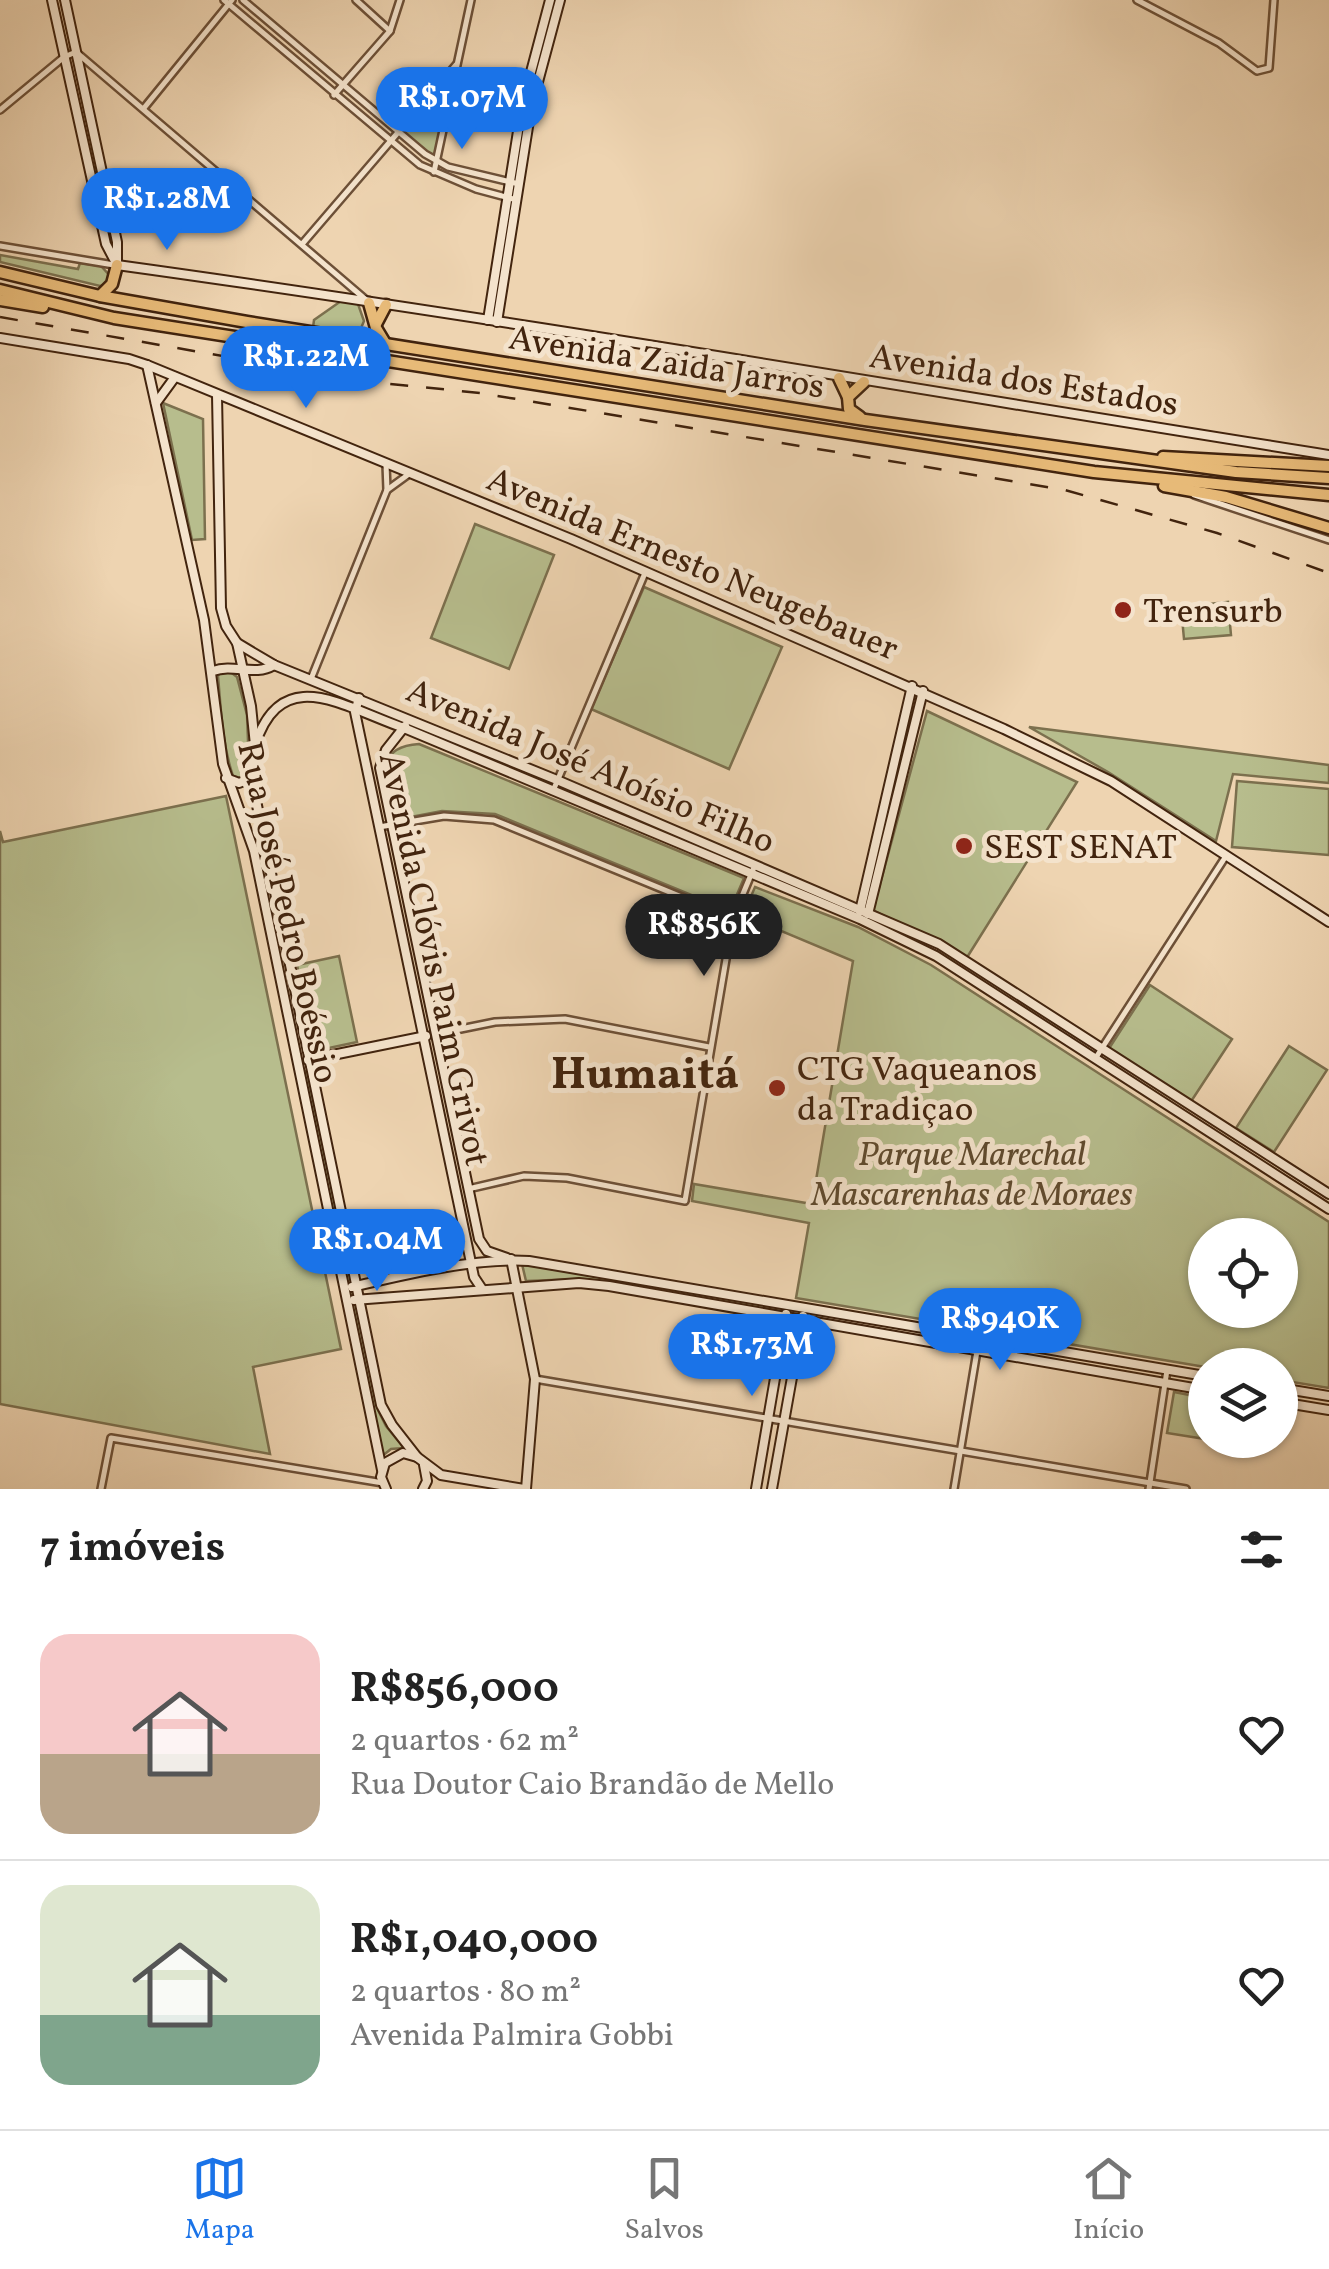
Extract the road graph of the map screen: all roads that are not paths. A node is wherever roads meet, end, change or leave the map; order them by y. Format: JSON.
{"nodes":[{"id":1,"x":52,"y":0,"type":"edge"},
{"id":2,"x":65,"y":0,"type":"edge"},
{"id":3,"x":244,"y":0,"type":"edge"},
{"id":4,"x":356,"y":0,"type":"edge"},
{"id":5,"x":400,"y":0,"type":"edge"},
{"id":6,"x":471,"y":0,"type":"edge"},
{"id":7,"x":550,"y":0,"type":"edge"},
{"id":8,"x":560,"y":0,"type":"edge"},
{"id":9,"x":1137,"y":0,"type":"edge"},
{"id":10,"x":1274,"y":0,"type":"edge"},
{"id":11,"x":228,"y":1,"type":"edge"},
{"id":12,"x":390,"y":31,"type":"junction"},
{"id":13,"x":76,"y":52,"type":"junction"},
{"id":14,"x":540,"y":54,"type":"junction"},
{"id":15,"x":64,"y":57,"type":"junction"},
{"id":16,"x":456,"y":65,"type":"junction"},
{"id":17,"x":342,"y":85,"type":"junction"},
{"id":18,"x":334,"y":95,"type":"junction"},
{"id":19,"x":144,"y":108,"type":"junction"},
{"id":20,"x":0,"y":110,"type":"edge"},
{"id":21,"x":399,"y":133,"type":"junction"},
{"id":22,"x":390,"y":142,"type":"junction"},
{"id":23,"x":438,"y":162,"type":"junction"},
{"id":24,"x":434,"y":172,"type":"junction"},
{"id":25,"x":514,"y":183,"type":"junction"},
{"id":26,"x":512,"y":198,"type":"junction"},
{"id":27,"x":303,"y":243,"type":"junction"},
{"id":28,"x":0,"y":246,"type":"edge"},
{"id":29,"x":117,"y":265,"type":"junction"},
{"id":30,"x":0,"y":268,"type":"edge"},
{"id":31,"x":0,"y":290,"type":"edge"},
{"id":32,"x":100,"y":296,"type":"junction"},
{"id":33,"x":0,"y":300,"type":"edge"},
{"id":34,"x":370,"y":303,"type":"junction"},
{"id":35,"x":386,"y":305,"type":"junction"},
{"id":36,"x":114,"y":318,"type":"junction"},
{"id":37,"x":492,"y":321,"type":"junction"},
{"id":38,"x":375,"y":325,"type":"junction"},
{"id":39,"x":0,"y":338,"type":"edge"},
{"id":40,"x":385,"y":343,"type":"junction"},
{"id":41,"x":147,"y":365,"type":"junction"},
{"id":42,"x":175,"y":377,"type":"junction"},
{"id":43,"x":839,"y":378,"type":"junction"},
{"id":44,"x":864,"y":382,"type":"junction"},
{"id":45,"x":217,"y":395,"type":"junction"},
{"id":46,"x":848,"y":397,"type":"junction"},
{"id":47,"x":156,"y":403,"type":"junction"},
{"id":48,"x":864,"y":420,"type":"junction"},
{"id":49,"x":1329,"y":455,"type":"edge"},
{"id":50,"x":1107,"y":456,"type":"junction"},
{"id":51,"x":386,"y":464,"type":"junction"},
{"id":52,"x":1329,"y":466,"type":"edge"},
{"id":53,"x":1094,"y":472,"type":"junction"},
{"id":54,"x":410,"y":474,"type":"junction"},
{"id":55,"x":1329,"y":478,"type":"edge"},
{"id":56,"x":1174,"y":488,"type":"junction"},
{"id":57,"x":387,"y":490,"type":"junction"},
{"id":58,"x":1329,"y":495,"type":"edge"},
{"id":59,"x":1329,"y":528,"type":"edge"},
{"id":60,"x":1329,"y":540,"type":"edge"},
{"id":61,"x":646,"y":570,"type":"junction"},
{"id":62,"x":237,"y":643,"type":"junction"},
{"id":63,"x":274,"y":665,"type":"junction"},
{"id":64,"x":244,"y":670,"type":"junction"},
{"id":65,"x":213,"y":671,"type":"junction"},
{"id":66,"x":311,"y":679,"type":"junction"},
{"id":67,"x":912,"y":686,"type":"junction"},
{"id":68,"x":924,"y":691,"type":"junction"},
{"id":69,"x":359,"y":698,"type":"junction"},
{"id":70,"x":355,"y":712,"type":"junction"},
{"id":71,"x":408,"y":718,"type":"junction"},
{"id":72,"x":404,"y":728,"type":"junction"},
{"id":73,"x":255,"y":746,"type":"junction"},
{"id":74,"x":226,"y":778,"type":"junction"},
{"id":75,"x":557,"y":780,"type":"junction"},
{"id":76,"x":252,"y":782,"type":"junction"},
{"id":77,"x":552,"y":791,"type":"junction"},
{"id":78,"x":233,"y":798,"type":"junction"},
{"id":79,"x":392,"y":824,"type":"junction"},
{"id":80,"x":380,"y":827,"type":"junction"},
{"id":81,"x":1226,"y":856,"type":"junction"},
{"id":82,"x":755,"y":865,"type":"junction"},
{"id":83,"x":751,"y":876,"type":"junction"},
{"id":84,"x":860,"y":908,"type":"junction"},
{"id":85,"x":870,"y":912,"type":"junction"},
{"id":86,"x":733,"y":918,"type":"junction"},
{"id":87,"x":860,"y":920,"type":"junction"},
{"id":88,"x":1329,"y":922,"type":"edge"},
{"id":89,"x":436,"y":1034,"type":"junction"},
{"id":90,"x":424,"y":1036,"type":"junction"},
{"id":91,"x":709,"y":1048,"type":"junction"},
{"id":92,"x":1102,"y":1048,"type":"junction"},
{"id":93,"x":1095,"y":1059,"type":"junction"},
{"id":94,"x":308,"y":1060,"type":"junction"},
{"id":95,"x":296,"y":1063,"type":"junction"},
{"id":96,"x":468,"y":1189,"type":"junction"},
{"id":97,"x":1329,"y":1194,"type":"edge"},
{"id":98,"x":1329,"y":1209,"type":"edge"},
{"id":99,"x":511,"y":1260,"type":"junction"},
{"id":100,"x":471,"y":1265,"type":"junction"},
{"id":101,"x":356,"y":1286,"type":"junction"},
{"id":102,"x":482,"y":1289,"type":"junction"},
{"id":103,"x":519,"y":1289,"type":"junction"},
{"id":104,"x":343,"y":1290,"type":"junction"},
{"id":105,"x":359,"y":1299,"type":"junction"},
{"id":106,"x":345,"y":1300,"type":"junction"},
{"id":107,"x":788,"y":1305,"type":"junction"},
{"id":108,"x":804,"y":1308,"type":"junction"},
{"id":109,"x":786,"y":1316,"type":"junction"},
{"id":110,"x":802,"y":1319,"type":"junction"},
{"id":111,"x":980,"y":1338,"type":"junction"},
{"id":112,"x":978,"y":1350,"type":"junction"},
{"id":113,"x":1167,"y":1370,"type":"junction"},
{"id":114,"x":1188,"y":1373,"type":"edge"},
{"id":115,"x":535,"y":1378,"type":"junction"},
{"id":116,"x":1165,"y":1383,"type":"junction"},
{"id":117,"x":1188,"y":1387,"type":"edge"},
{"id":118,"x":1298,"y":1391,"type":"edge"},
{"id":119,"x":1329,"y":1396,"type":"edge"},
{"id":120,"x":1298,"y":1405,"type":"edge"},
{"id":121,"x":1329,"y":1410,"type":"edge"},
{"id":122,"x":768,"y":1417,"type":"junction"},
{"id":123,"x":785,"y":1420,"type":"junction"},
{"id":124,"x":960,"y":1451,"type":"junction"},
{"id":125,"x":419,"y":1459,"type":"junction"},
{"id":126,"x":382,"y":1470,"type":"junction"},
{"id":127,"x":441,"y":1475,"type":"junction"},
{"id":128,"x":425,"y":1485,"type":"edge"},
{"id":129,"x":384,"y":1486,"type":"edge"},
{"id":130,"x":1149,"y":1486,"type":"edge"},
{"id":131,"x":101,"y":1489,"type":"edge"},
{"id":132,"x":525,"y":1489,"type":"edge"},
{"id":133,"x":756,"y":1489,"type":"edge"},
{"id":134,"x":772,"y":1489,"type":"edge"},
{"id":135,"x":954,"y":1489,"type":"edge"},
{"id":136,"x":1186,"y":1489,"type":"edge"}],
"edges":[{"from":1,"to":15,"type":"street"},
{"from":2,"to":13,"type":"street"},
{"from":3,"to":17,"type":"street"},
{"from":4,"to":12,"type":"street"},
{"from":5,"to":12,"type":"street"},
{"from":6,"to":16,"type":"street"},
{"from":7,"to":14,"type":"street"},
{"from":8,"to":14,"type":"street"},
{"from":9,"to":10,"type":"street"},
{"from":11,"to":18,"type":"street"},
{"from":11,"to":19,"type":"street"},
{"from":12,"to":17,"type":"street"},
{"from":13,"to":15,"type":"street"},
{"from":13,"to":19,"type":"street"},
{"from":13,"to":29,"type":"street"},
{"from":14,"to":25,"type":"street"},
{"from":15,"to":20,"type":"street"},
{"from":15,"to":29,"type":"street"},
{"from":16,"to":21,"type":"street"},
{"from":16,"to":23,"type":"street"},
{"from":17,"to":18,"type":"street"},
{"from":17,"to":21,"type":"street"},
{"from":18,"to":22,"type":"street"},
{"from":19,"to":27,"type":"street"},
{"from":21,"to":22,"type":"street"},
{"from":21,"to":23,"type":"street"},
{"from":22,"to":24,"type":"street"},
{"from":22,"to":27,"type":"street"},
{"from":23,"to":24,"type":"street"},
{"from":23,"to":25,"type":"street"},
{"from":24,"to":26,"type":"street"},
{"from":25,"to":26,"type":"street"},
{"from":26,"to":37,"type":"street"},
{"from":27,"to":34,"type":"street"},
{"from":28,"to":29,"type":"street","name":"Avenida dos Estados"},
{"from":29,"to":32,"type":"highway"},
{"from":29,"to":34,"type":"street","name":"Avenida dos Estados"},
{"from":30,"to":32,"type":"highway","name":"Avenida Zaida Jarros"},
{"from":31,"to":36,"type":"highway","name":"Avenida Zaida Jarros"},
{"from":32,"to":40,"type":"highway","name":"Avenida Zaida Jarros"},
{"from":33,"to":36,"type":"highway"},
{"from":34,"to":35,"type":"street","name":"Avenida dos Estados"},
{"from":34,"to":38,"type":"highway"},
{"from":35,"to":37,"type":"street","name":"Avenida dos Estados"},
{"from":35,"to":38,"type":"highway"},
{"from":36,"to":53,"type":"highway","name":"Avenida Zaida Jarros"},
{"from":37,"to":43,"type":"street","name":"Avenida dos Estados"},
{"from":38,"to":40,"type":"highway"},
{"from":39,"to":41,"type":"street","name":"Avenida Ernesto Neugebauer"},
{"from":40,"to":48,"type":"highway","name":"Avenida Zaida Jarros"},
{"from":41,"to":42,"type":"street","name":"Avenida Ernesto Neugebauer"},
{"from":41,"to":47,"type":"street","name":"Rua José Pedro Boéssio"},
{"from":42,"to":45,"type":"street","name":"Avenida Ernesto Neugebauer"},
{"from":42,"to":47,"type":"street"},
{"from":43,"to":44,"type":"street","name":"Avenida dos Estados"},
{"from":43,"to":46,"type":"highway"},
{"from":44,"to":46,"type":"highway"},
{"from":44,"to":49,"type":"street","name":"Avenida dos Estados"},
{"from":45,"to":51,"type":"street","name":"Avenida Ernesto Neugebauer"},
{"from":45,"to":62,"type":"street","name":"Rua José Pedro Boéssio"},
{"from":46,"to":48,"type":"highway"},
{"from":47,"to":65,"type":"street","name":"Rua José Pedro Boéssio"},
{"from":48,"to":50,"type":"highway","name":"Avenida Zaida Jarros"},
{"from":50,"to":52,"type":"highway"},
{"from":50,"to":55,"type":"highway","name":"Avenida Zaida Jarros"},
{"from":51,"to":54,"type":"street","name":"Avenida Ernesto Neugebauer"},
{"from":51,"to":57,"type":"street"},
{"from":53,"to":56,"type":"highway"},
{"from":53,"to":58,"type":"highway","name":"Avenida Zaida Jarros"},
{"from":54,"to":57,"type":"street"},
{"from":54,"to":61,"type":"street","name":"Avenida Ernesto Neugebauer"},
{"from":56,"to":59,"type":"highway"},
{"from":56,"to":60,"type":"street"},
{"from":57,"to":66,"type":"street"},
{"from":61,"to":67,"type":"street","name":"Avenida Ernesto Neugebauer"},
{"from":61,"to":75,"type":"street"},
{"from":62,"to":63,"type":"street","name":"Avenida José Aloísio Filho"},
{"from":62,"to":64,"type":"street","name":"Rua José Pedro Boéssio"},
{"from":63,"to":64,"type":"street"},
{"from":63,"to":66,"type":"street","name":"Avenida José Aloísio Filho"},
{"from":64,"to":65,"type":"street"},
{"from":64,"to":73,"type":"street","name":"Rua José Pedro Boéssio"},
{"from":65,"to":74,"type":"street","name":"Rua José Pedro Boéssio"},
{"from":66,"to":69,"type":"street","name":"Avenida José Aloísio Filho"},
{"from":67,"to":68,"type":"street","name":"Avenida Ernesto Neugebauer"},
{"from":67,"to":84,"type":"street"},
{"from":68,"to":81,"type":"street","name":"Avenida Ernesto Neugebauer"},
{"from":68,"to":85,"type":"street"},
{"from":69,"to":70,"type":"street","name":"Avenida Clóvis Paim Grivot"},
{"from":69,"to":71,"type":"street","name":"Avenida José Aloísio Filho"},
{"from":70,"to":72,"type":"street","name":"Avenida José Aloísio Filho"},
{"from":70,"to":73,"type":"street","name":"Avenida José Aloísio Filho"},
{"from":70,"to":80,"type":"street","name":"Avenida Clóvis Paim Grivot"},
{"from":71,"to":72,"type":"street","name":"Avenida Clóvis Paim Grivot"},
{"from":71,"to":75,"type":"street","name":"Avenida José Aloísio Filho"},
{"from":72,"to":77,"type":"street","name":"Avenida José Aloísio Filho"},
{"from":72,"to":79,"type":"street","name":"Avenida Clóvis Paim Grivot"},
{"from":73,"to":76,"type":"street","name":"Rua José Pedro Boéssio"},
{"from":74,"to":76,"type":"street"},
{"from":74,"to":78,"type":"street","name":"Rua José Pedro Boéssio"},
{"from":75,"to":77,"type":"street"},
{"from":75,"to":82,"type":"street","name":"Avenida José Aloísio Filho"},
{"from":76,"to":78,"type":"street"},
{"from":76,"to":94,"type":"street","name":"Rua José Pedro Boéssio"},
{"from":77,"to":83,"type":"street","name":"Avenida José Aloísio Filho"},
{"from":78,"to":95,"type":"street","name":"Rua José Pedro Boéssio"},
{"from":79,"to":80,"type":"street"},
{"from":79,"to":86,"type":"street"},
{"from":79,"to":89,"type":"street","name":"Avenida Clóvis Paim Grivot"},
{"from":80,"to":90,"type":"street","name":"Avenida Clóvis Paim Grivot"},
{"from":81,"to":88,"type":"street","name":"Avenida Ernesto Neugebauer"},
{"from":81,"to":92,"type":"street"},
{"from":82,"to":83,"type":"street"},
{"from":82,"to":84,"type":"street","name":"Avenida José Aloísio Filho"},
{"from":83,"to":86,"type":"street"},
{"from":83,"to":87,"type":"street","name":"Avenida José Aloísio Filho"},
{"from":84,"to":85,"type":"street","name":"Avenida José Aloísio Filho"},
{"from":84,"to":87,"type":"street"},
{"from":85,"to":87,"type":"street"},
{"from":85,"to":92,"type":"street","name":"Avenida José Aloísio Filho"},
{"from":86,"to":91,"type":"street"},
{"from":87,"to":93,"type":"street","name":"Avenida José Aloísio Filho"},
{"from":89,"to":90,"type":"street"},
{"from":89,"to":91,"type":"street"},
{"from":89,"to":96,"type":"street","name":"Avenida Clóvis Paim Grivot"},
{"from":90,"to":94,"type":"street"},
{"from":90,"to":100,"type":"street","name":"Avenida Clóvis Paim Grivot"},
{"from":91,"to":96,"type":"street"},
{"from":92,"to":93,"type":"street"},
{"from":92,"to":97,"type":"street","name":"Avenida José Aloísio Filho"},
{"from":93,"to":98,"type":"street","name":"Avenida José Aloísio Filho"},
{"from":94,"to":95,"type":"street"},
{"from":94,"to":101,"type":"street","name":"Rua José Pedro Boéssio"},
{"from":95,"to":104,"type":"street","name":"Rua José Pedro Boéssio"},
{"from":96,"to":99,"type":"street","name":"Avenida Clóvis Paim Grivot"},
{"from":99,"to":100,"type":"street"},
{"from":99,"to":103,"type":"street"},
{"from":99,"to":107,"type":"street"},
{"from":100,"to":101,"type":"street"},
{"from":100,"to":102,"type":"street","name":"Avenida Clóvis Paim Grivot"},
{"from":101,"to":104,"type":"street"},
{"from":101,"to":105,"type":"street","name":"Rua José Pedro Boéssio"},
{"from":102,"to":103,"type":"street"},
{"from":102,"to":105,"type":"street"},
{"from":103,"to":109,"type":"street"},
{"from":103,"to":115,"type":"street"},
{"from":104,"to":106,"type":"street","name":"Rua José Pedro Boéssio"},
{"from":105,"to":106,"type":"street"},
{"from":105,"to":125,"type":"street","name":"Rua José Pedro Boéssio"},
{"from":106,"to":126,"type":"street","name":"Rua José Pedro Boéssio"},
{"from":107,"to":108,"type":"street"},
{"from":107,"to":109,"type":"street"},
{"from":108,"to":110,"type":"street"},
{"from":108,"to":111,"type":"street"},
{"from":109,"to":110,"type":"street"},
{"from":109,"to":122,"type":"street"},
{"from":110,"to":112,"type":"street"},
{"from":110,"to":123,"type":"street"},
{"from":111,"to":112,"type":"street"},
{"from":111,"to":113,"type":"street"},
{"from":112,"to":116,"type":"street"},
{"from":112,"to":124,"type":"street"},
{"from":113,"to":114,"type":"street"},
{"from":113,"to":116,"type":"street"},
{"from":115,"to":122,"type":"street"},
{"from":115,"to":132,"type":"street"},
{"from":116,"to":117,"type":"street"},
{"from":116,"to":130,"type":"street"},
{"from":118,"to":119,"type":"street"},
{"from":120,"to":121,"type":"street"},
{"from":122,"to":123,"type":"street"},
{"from":122,"to":133,"type":"street"},
{"from":123,"to":124,"type":"street"},
{"from":123,"to":134,"type":"street"},
{"from":124,"to":130,"type":"street"},
{"from":124,"to":135,"type":"street"},
{"from":125,"to":126,"type":"street"},
{"from":125,"to":127,"type":"street"},
{"from":125,"to":128,"type":"street"},
{"from":126,"to":129,"type":"street","name":"Rua José Pedro Boéssio"},
{"from":127,"to":128,"type":"street"},
{"from":127,"to":132,"type":"street"},
{"from":129,"to":131,"type":"street"},
{"from":130,"to":136,"type":"street"}]}
